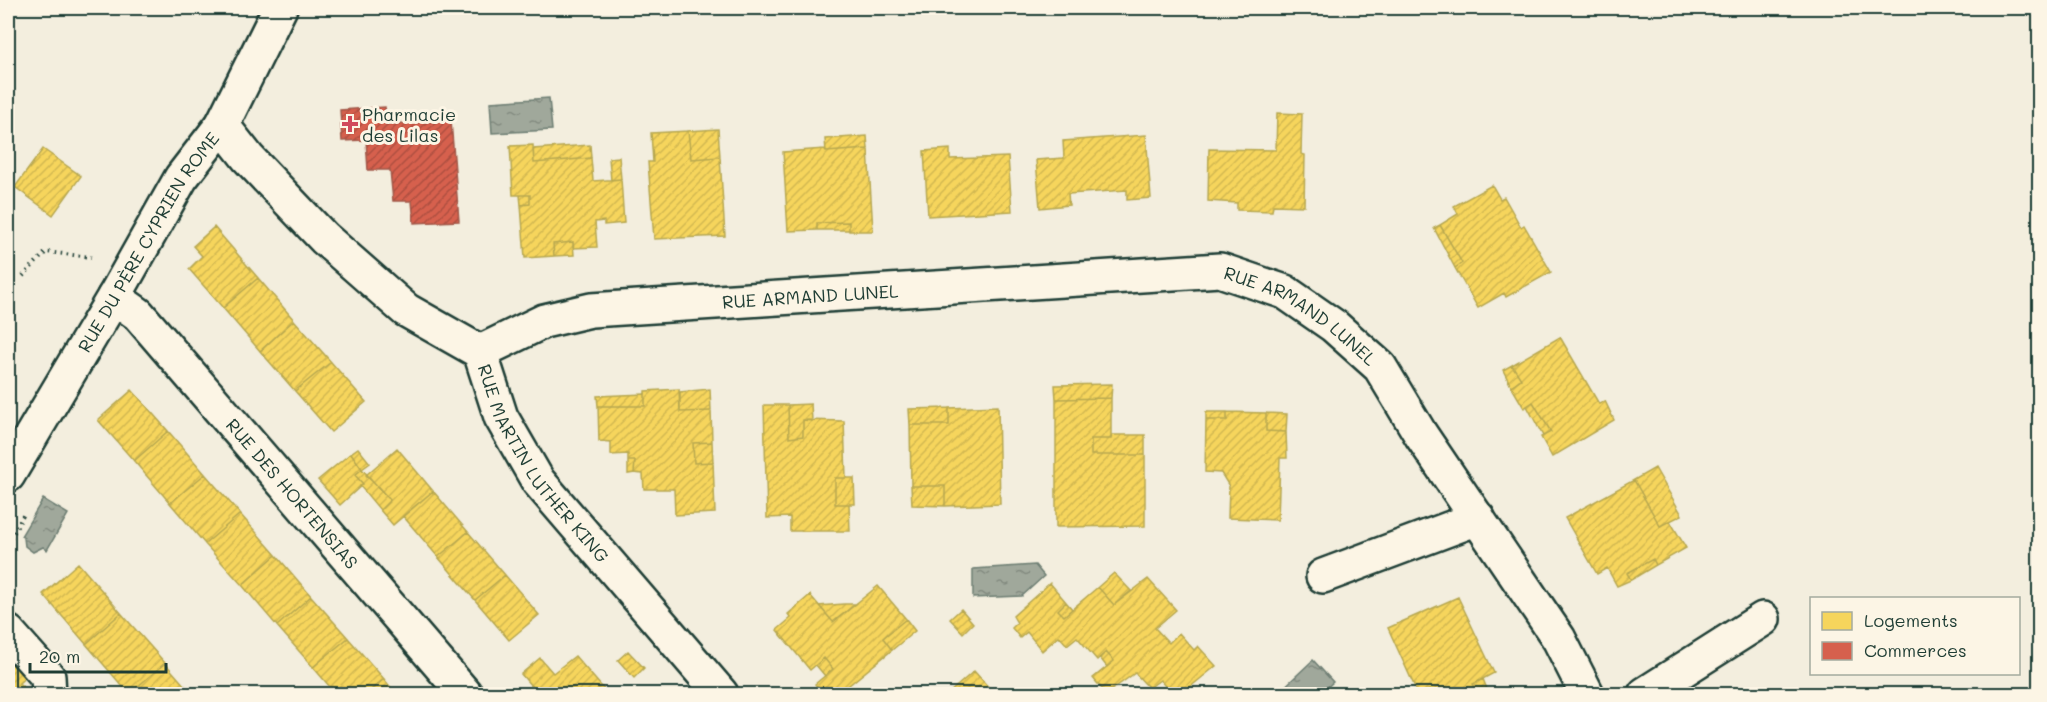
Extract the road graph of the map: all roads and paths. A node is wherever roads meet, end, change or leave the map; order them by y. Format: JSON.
{"nodes":[{"id":1,"x":280,"y":8,"type":"edge"},
{"id":2,"x":222,"y":125,"type":"junction"},
{"id":3,"x":23,"y":276,"type":"dead end"},
{"id":4,"x":121,"y":284,"type":"junction"},
{"id":5,"x":480,"y":352,"type":"junction"},
{"id":6,"x":8,"y":474,"type":"edge"},
{"id":7,"x":1478,"y":518,"type":"junction"},
{"id":8,"x":1323,"y":576,"type":"dead end"},
{"id":9,"x":1763,"y":619,"type":"dead end"},
{"id":10,"x":8,"y":632,"type":"edge"},
{"id":11,"x":48,"y":686,"type":"edge"},
{"id":12,"x":465,"y":694,"type":"edge"},
{"id":13,"x":722,"y":694,"type":"edge"},
{"id":14,"x":1587,"y":694,"type":"edge"},
{"id":15,"x":1645,"y":694,"type":"edge"}],
"edges":[{"from":1,"to":2,"type":"street","name":"RUE DU PÈRE CYPRIEN ROME"},
{"from":2,"to":4,"type":"street","name":"RUE DU PÈRE CYPRIEN ROME"},
{"from":2,"to":5,"type":"street","name":"RUE MARTIN LUTHER KING"},
{"from":3,"to":4,"type":"path"},
{"from":4,"to":6,"type":"street","name":"RUE DU PÈRE CYPRIEN ROME"},
{"from":4,"to":12,"type":"street","name":"RUE DES HORTENSIAS"},
{"from":5,"to":7,"type":"street","name":"RUE ARMAND LUNEL"},
{"from":5,"to":13,"type":"street","name":"RUE MARTIN LUTHER KING"},
{"from":7,"to":8,"type":"street"},
{"from":7,"to":14,"type":"street","name":"RUE ARMAND LUNEL"},
{"from":9,"to":15,"type":"street"},
{"from":10,"to":11,"type":"street"}]}
